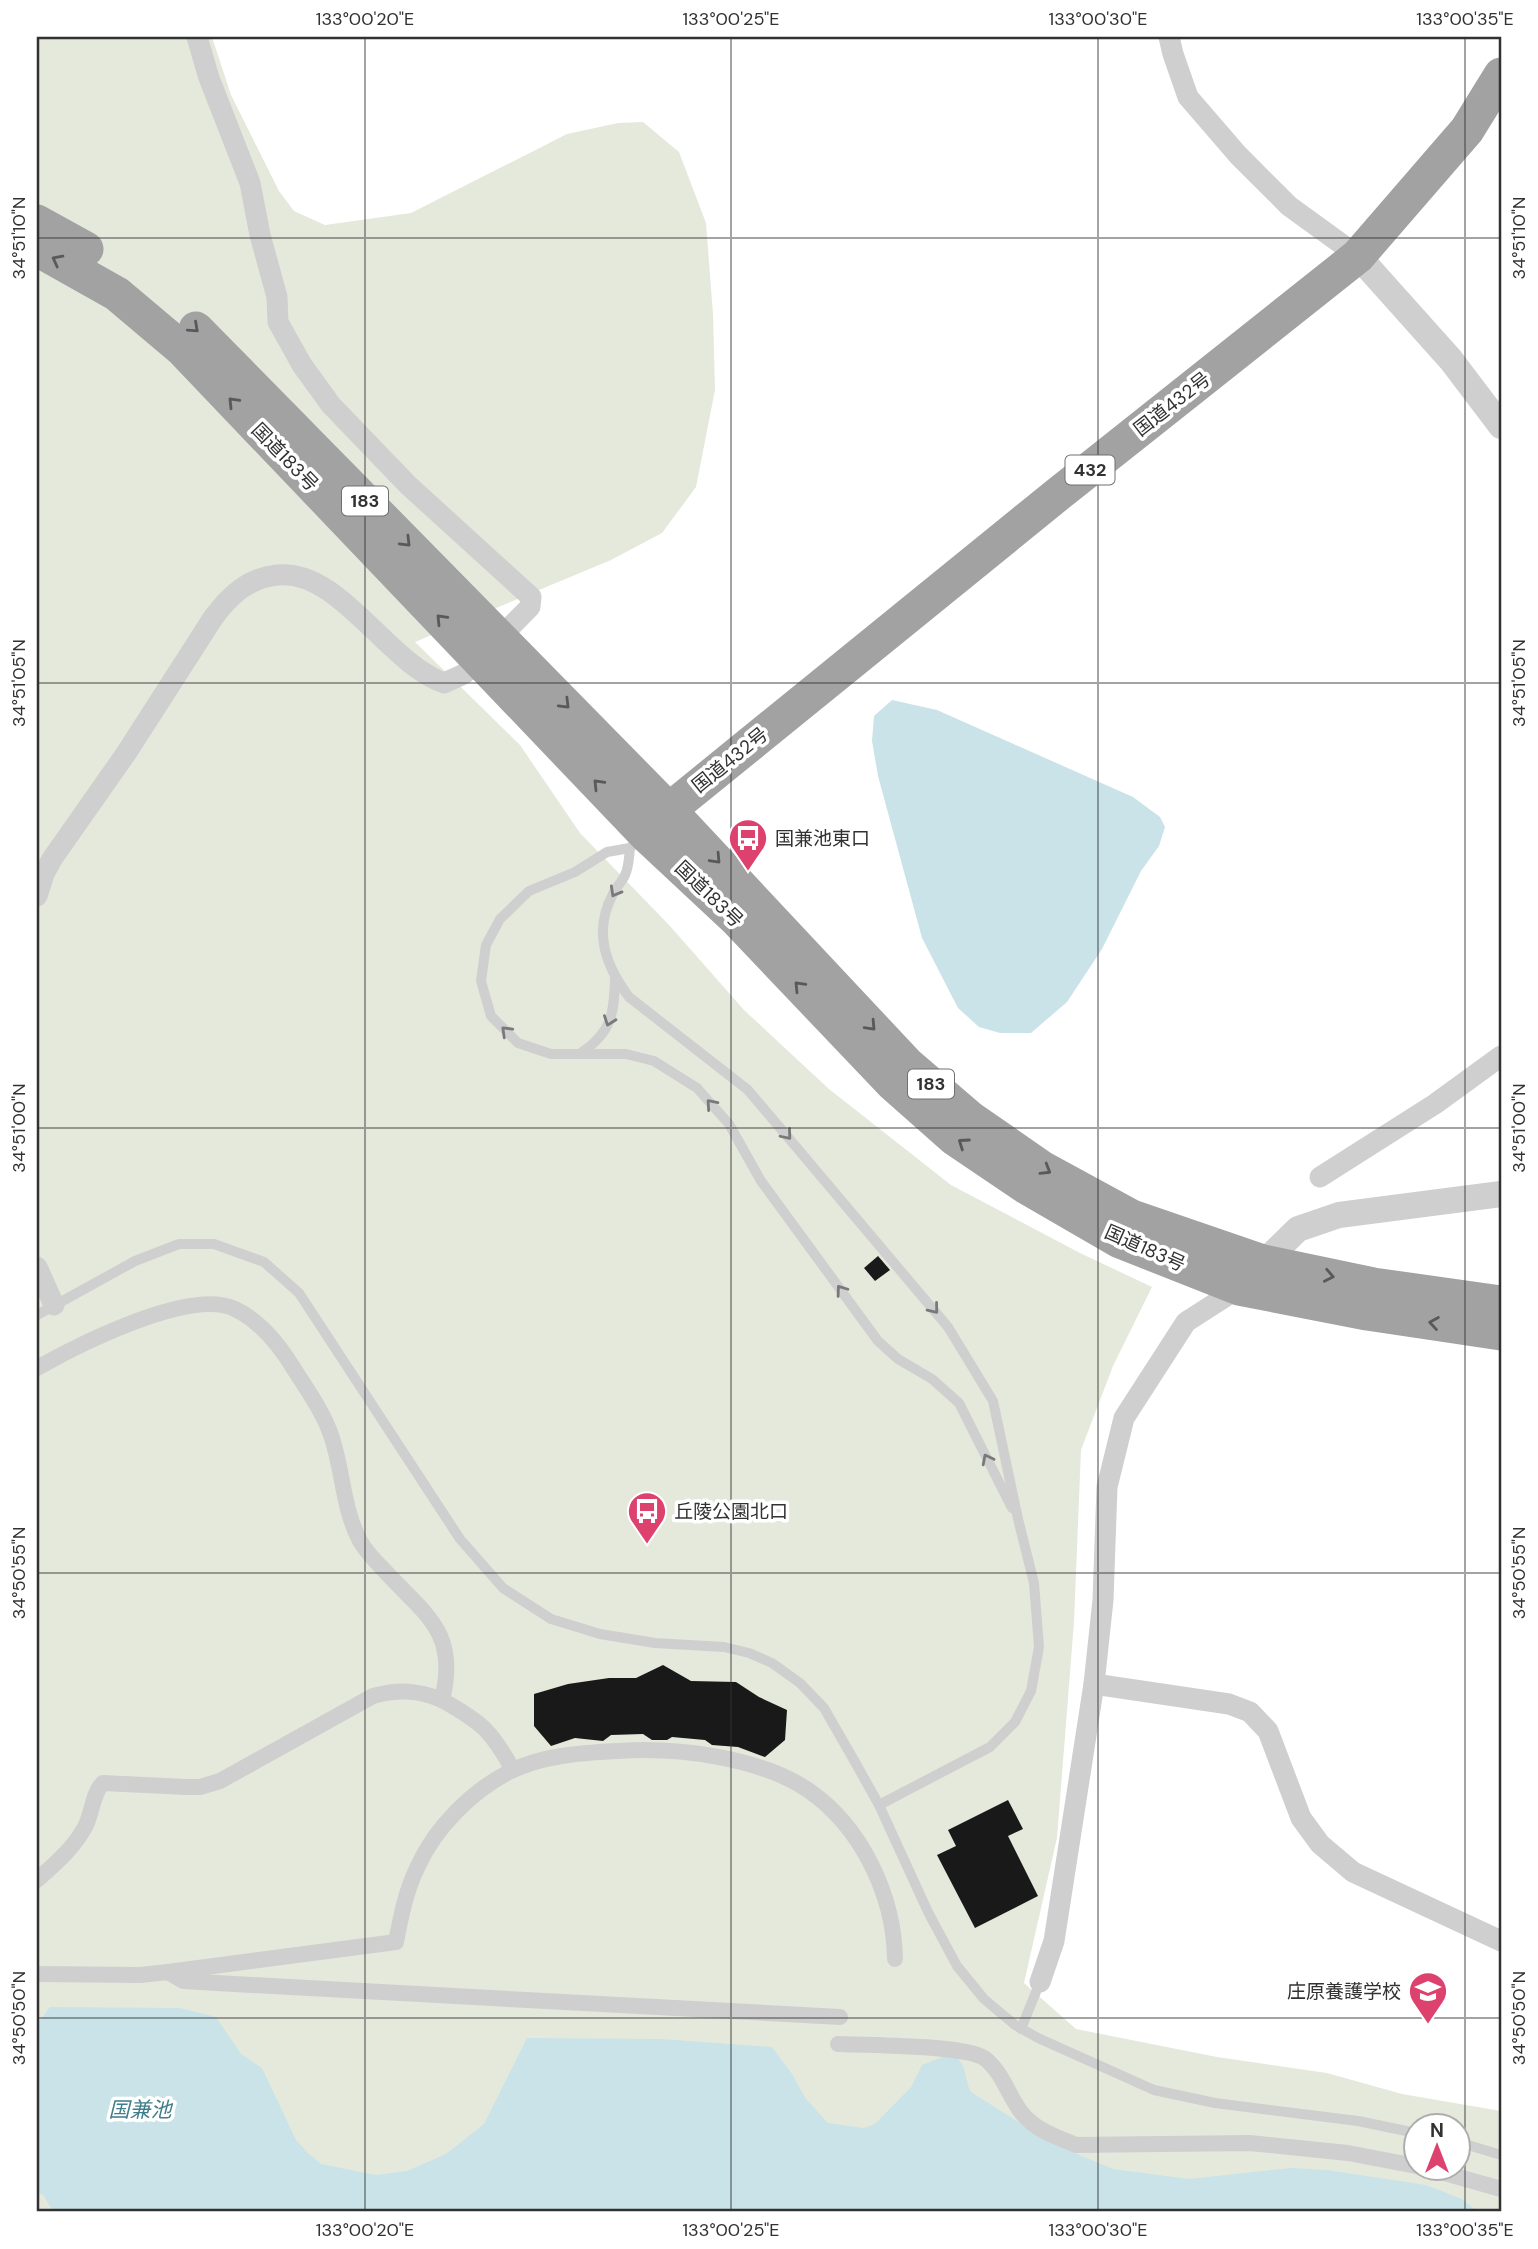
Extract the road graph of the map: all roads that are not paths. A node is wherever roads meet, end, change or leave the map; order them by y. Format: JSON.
{"nodes":[{"id":1,"x":197,"y":37,"type":"edge"},
{"id":2,"x":1169,"y":37,"type":"edge"},
{"id":3,"x":1501,"y":75,"type":"edge"},
{"id":4,"x":37,"y":222,"type":"edge"},
{"id":5,"x":37,"y":249,"type":"edge"},
{"id":6,"x":1359,"y":256,"type":"junction"},
{"id":7,"x":1501,"y":426,"type":"edge"},
{"id":8,"x":669,"y":810,"type":"junction"},
{"id":9,"x":637,"y":841,"type":"junction"},
{"id":10,"x":37,"y":896,"type":"edge"},
{"id":11,"x":615,"y":979,"type":"junction"},
{"id":12,"x":582,"y":1053,"type":"junction"},
{"id":13,"x":1501,"y":1056,"type":"edge"},
{"id":14,"x":1320,"y":1177,"type":"dead end"},
{"id":15,"x":1501,"y":1194,"type":"edge"},
{"id":16,"x":1263,"y":1262,"type":"junction"},
{"id":17,"x":37,"y":1267,"type":"edge"},
{"id":18,"x":1239,"y":1287,"type":"junction"},
{"id":19,"x":1501,"y":1303,"type":"edge"},
{"id":20,"x":45,"y":1310,"type":"edge"},
{"id":21,"x":1501,"y":1333,"type":"edge"},
{"id":22,"x":37,"y":1368,"type":"edge"},
{"id":23,"x":1018,"y":1520,"type":"junction"},
{"id":24,"x":1094,"y":1684,"type":"junction"},
{"id":25,"x":442,"y":1700,"type":"junction"},
{"id":26,"x":513,"y":1770,"type":"junction"},
{"id":27,"x":879,"y":1805,"type":"junction"},
{"id":28,"x":37,"y":1880,"type":"edge"},
{"id":29,"x":1501,"y":1941,"type":"edge"},
{"id":30,"x":895,"y":1959,"type":"dead end"},
{"id":31,"x":168,"y":1972,"type":"junction"},
{"id":32,"x":37,"y":1974,"type":"edge"},
{"id":33,"x":1040,"y":1982,"type":"joint"},
{"id":34,"x":840,"y":2017,"type":"dead end"},
{"id":35,"x":1021,"y":2029,"type":"junction"},
{"id":36,"x":838,"y":2044,"type":"dead end"},
{"id":37,"x":1402,"y":2130,"type":"edge"},
{"id":38,"x":1472,"y":2146,"type":"edge"},
{"id":39,"x":1501,"y":2155,"type":"edge"},
{"id":40,"x":1402,"y":2163,"type":"edge"},
{"id":41,"x":1472,"y":2181,"type":"edge"},
{"id":42,"x":1501,"y":2189,"type":"edge"}],
"edges":[{"from":1,"to":10,"type":"street"},
{"from":2,"to":6,"type":"street"},
{"from":3,"to":6,"type":"highway","name":"国道432号","number":"432"},
{"from":4,"to":8,"type":"highway","name":"国道183号","number":"183","one_way":true},
{"from":9,"to":5,"type":"highway","name":"国道183号","number":"183","one_way":true},
{"from":6,"to":7,"type":"street"},
{"from":6,"to":8,"type":"highway","name":"国道432号","number":"432"},
{"from":8,"to":9,"type":"highway","name":"国道432号","number":"432"},
{"from":8,"to":16,"type":"highway","name":"国道183号","number":"183","one_way":true},
{"from":9,"to":11,"type":"lane","one_way":true},
{"from":12,"to":9,"type":"lane","one_way":true},
{"from":18,"to":9,"type":"highway","name":"国道183号","number":"183","one_way":true},
{"from":11,"to":12,"type":"lane","one_way":true},
{"from":11,"to":23,"type":"lane","one_way":true},
{"from":23,"to":12,"type":"lane","one_way":true},
{"from":13,"to":14,"type":"street"},
{"from":15,"to":16,"type":"street"},
{"from":16,"to":18,"type":"street"},
{"from":16,"to":19,"type":"highway","name":"国道183号","number":"183","one_way":true},
{"from":17,"to":20,"type":"street"},
{"from":21,"to":18,"type":"highway","name":"国道183号","number":"183","one_way":true},
{"from":18,"to":24,"type":"street"},
{"from":20,"to":27,"type":"lane"},
{"from":22,"to":25,"type":"street"},
{"from":23,"to":27,"type":"lane"},
{"from":24,"to":29,"type":"street"},
{"from":24,"to":33,"type":"street"},
{"from":25,"to":26,"type":"street"},
{"from":25,"to":28,"type":"street"},
{"from":26,"to":30,"type":"street"},
{"from":26,"to":31,"type":"street"},
{"from":27,"to":35,"type":"lane"},
{"from":31,"to":32,"type":"street"},
{"from":31,"to":34,"type":"street"},
{"from":33,"to":35,"type":"lane"},
{"from":35,"to":37,"type":"lane"},
{"from":36,"to":40,"type":"street"},
{"from":38,"to":39,"type":"lane"},
{"from":41,"to":42,"type":"street"}]}
